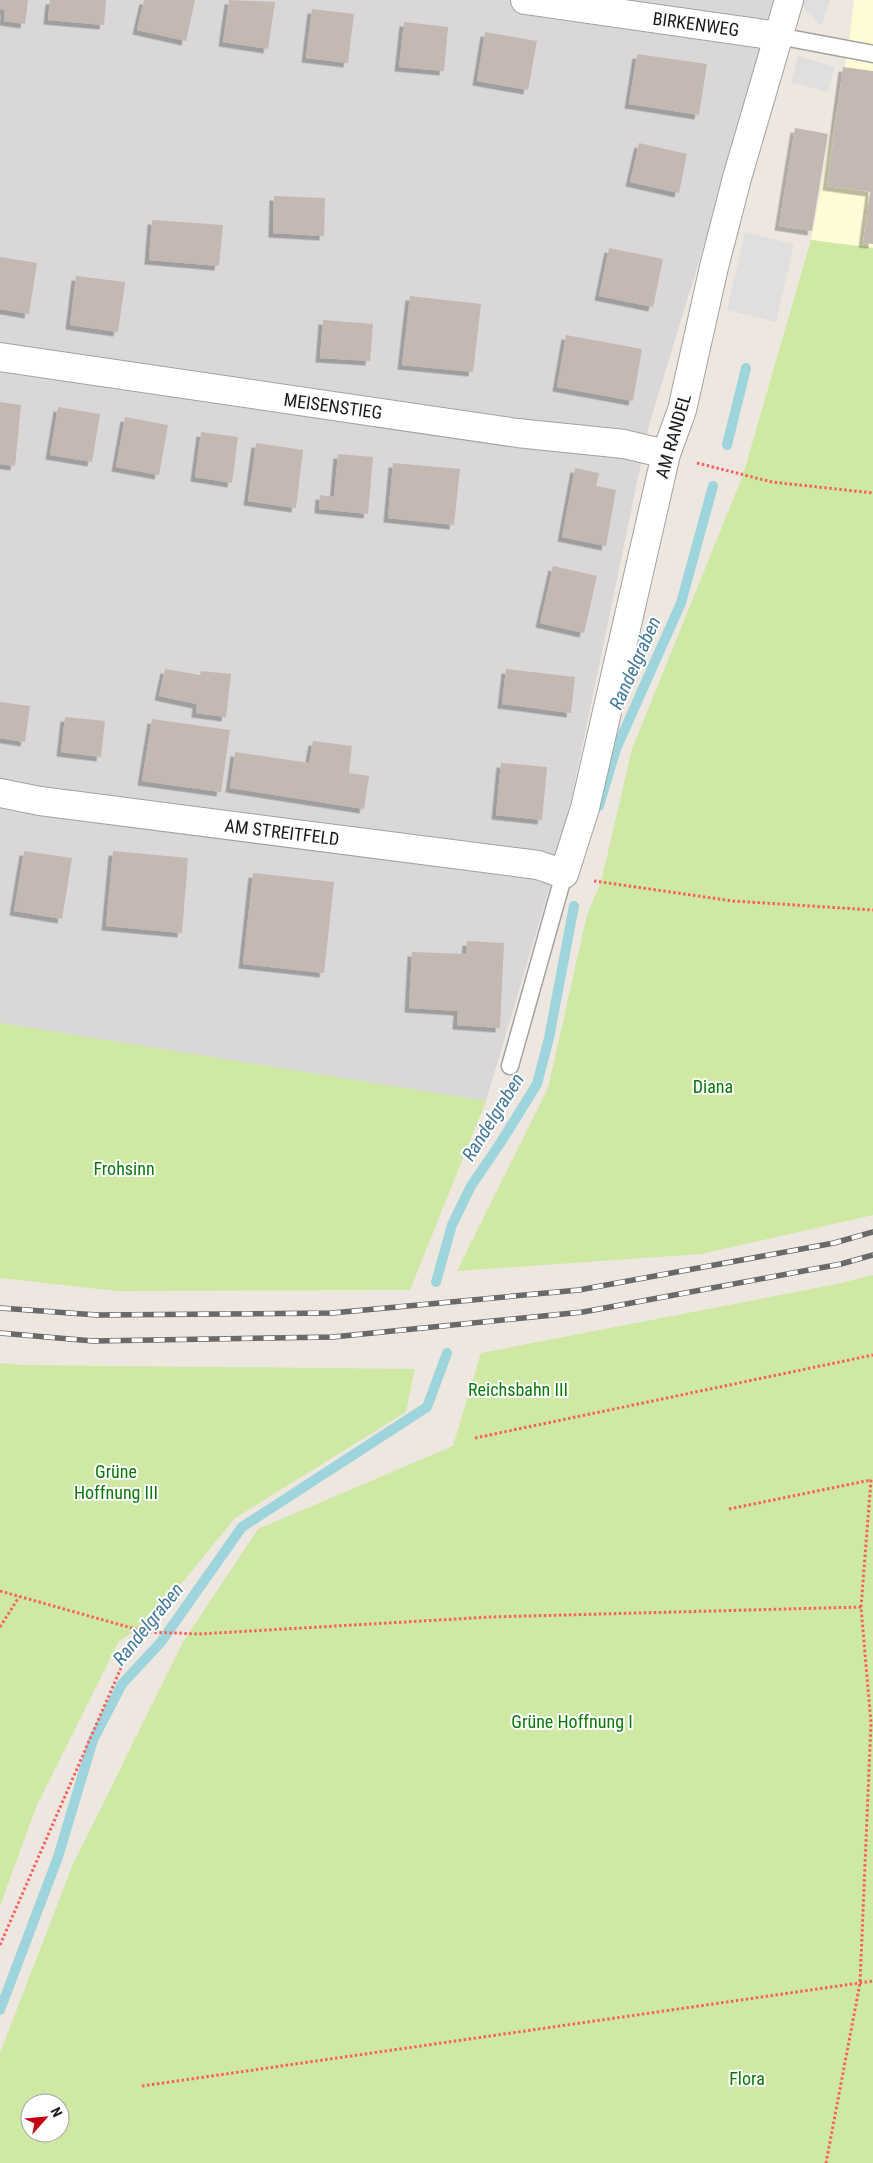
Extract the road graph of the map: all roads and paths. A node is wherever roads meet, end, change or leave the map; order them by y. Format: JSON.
{"nodes":[{"id":1,"x":525,"y":0,"type":"edge"},
{"id":2,"x":789,"y":0,"type":"edge"},
{"id":3,"x":778,"y":36,"type":"junction"},
{"id":4,"x":873,"y":54,"type":"edge"},
{"id":5,"x":0,"y":357,"type":"edge"},
{"id":6,"x":666,"y":454,"type":"junction"},
{"id":7,"x":873,"y":493,"type":"edge"},
{"id":8,"x":0,"y":793,"type":"edge"},
{"id":9,"x":564,"y":874,"type":"junction"},
{"id":10,"x":622,"y":885,"type":"dead end"},
{"id":11,"x":873,"y":910,"type":"edge"},
{"id":12,"x":510,"y":1066,"type":"dead end"},
{"id":13,"x":873,"y":1355,"type":"edge"},
{"id":14,"x":476,"y":1438,"type":"dead end"},
{"id":15,"x":872,"y":1479,"type":"edge"},
{"id":16,"x":729,"y":1509,"type":"dead end"},
{"id":17,"x":0,"y":1591,"type":"edge"},
{"id":18,"x":19,"y":1598,"type":"junction"},
{"id":19,"x":861,"y":1607,"type":"junction"},
{"id":20,"x":0,"y":1627,"type":"edge"},
{"id":21,"x":138,"y":1629,"type":"junction"},
{"id":22,"x":872,"y":1722,"type":"edge"},
{"id":23,"x":0,"y":1945,"type":"edge"},
{"id":24,"x":873,"y":1981,"type":"edge"},
{"id":25,"x":860,"y":1983,"type":"junction"},
{"id":26,"x":142,"y":2086,"type":"dead end"},
{"id":27,"x":826,"y":2163,"type":"edge"}],
"edges":[{"from":1,"to":3,"type":"street","name":"BIRKENWEG"},
{"from":2,"to":3,"type":"street","name":"AM RANDEL"},
{"from":3,"to":4,"type":"lane"},
{"from":3,"to":6,"type":"street","name":"AM RANDEL"},
{"from":5,"to":6,"type":"street","name":"MEISENSTIEG"},
{"from":6,"to":7,"type":"path"},
{"from":6,"to":9,"type":"street","name":"AM RANDEL"},
{"from":8,"to":9,"type":"street","name":"AM STREITFELD"},
{"from":9,"to":12,"type":"lane"},
{"from":10,"to":11,"type":"path"},
{"from":13,"to":14,"type":"path"},
{"from":15,"to":16,"type":"path"},
{"from":15,"to":19,"type":"path"},
{"from":17,"to":18,"type":"path"},
{"from":18,"to":20,"type":"path"},
{"from":18,"to":21,"type":"path"},
{"from":19,"to":21,"type":"path"},
{"from":19,"to":22,"type":"path"},
{"from":21,"to":23,"type":"path"},
{"from":22,"to":25,"type":"path"},
{"from":24,"to":25,"type":"path"},
{"from":25,"to":26,"type":"path"},
{"from":25,"to":27,"type":"path"}]}
